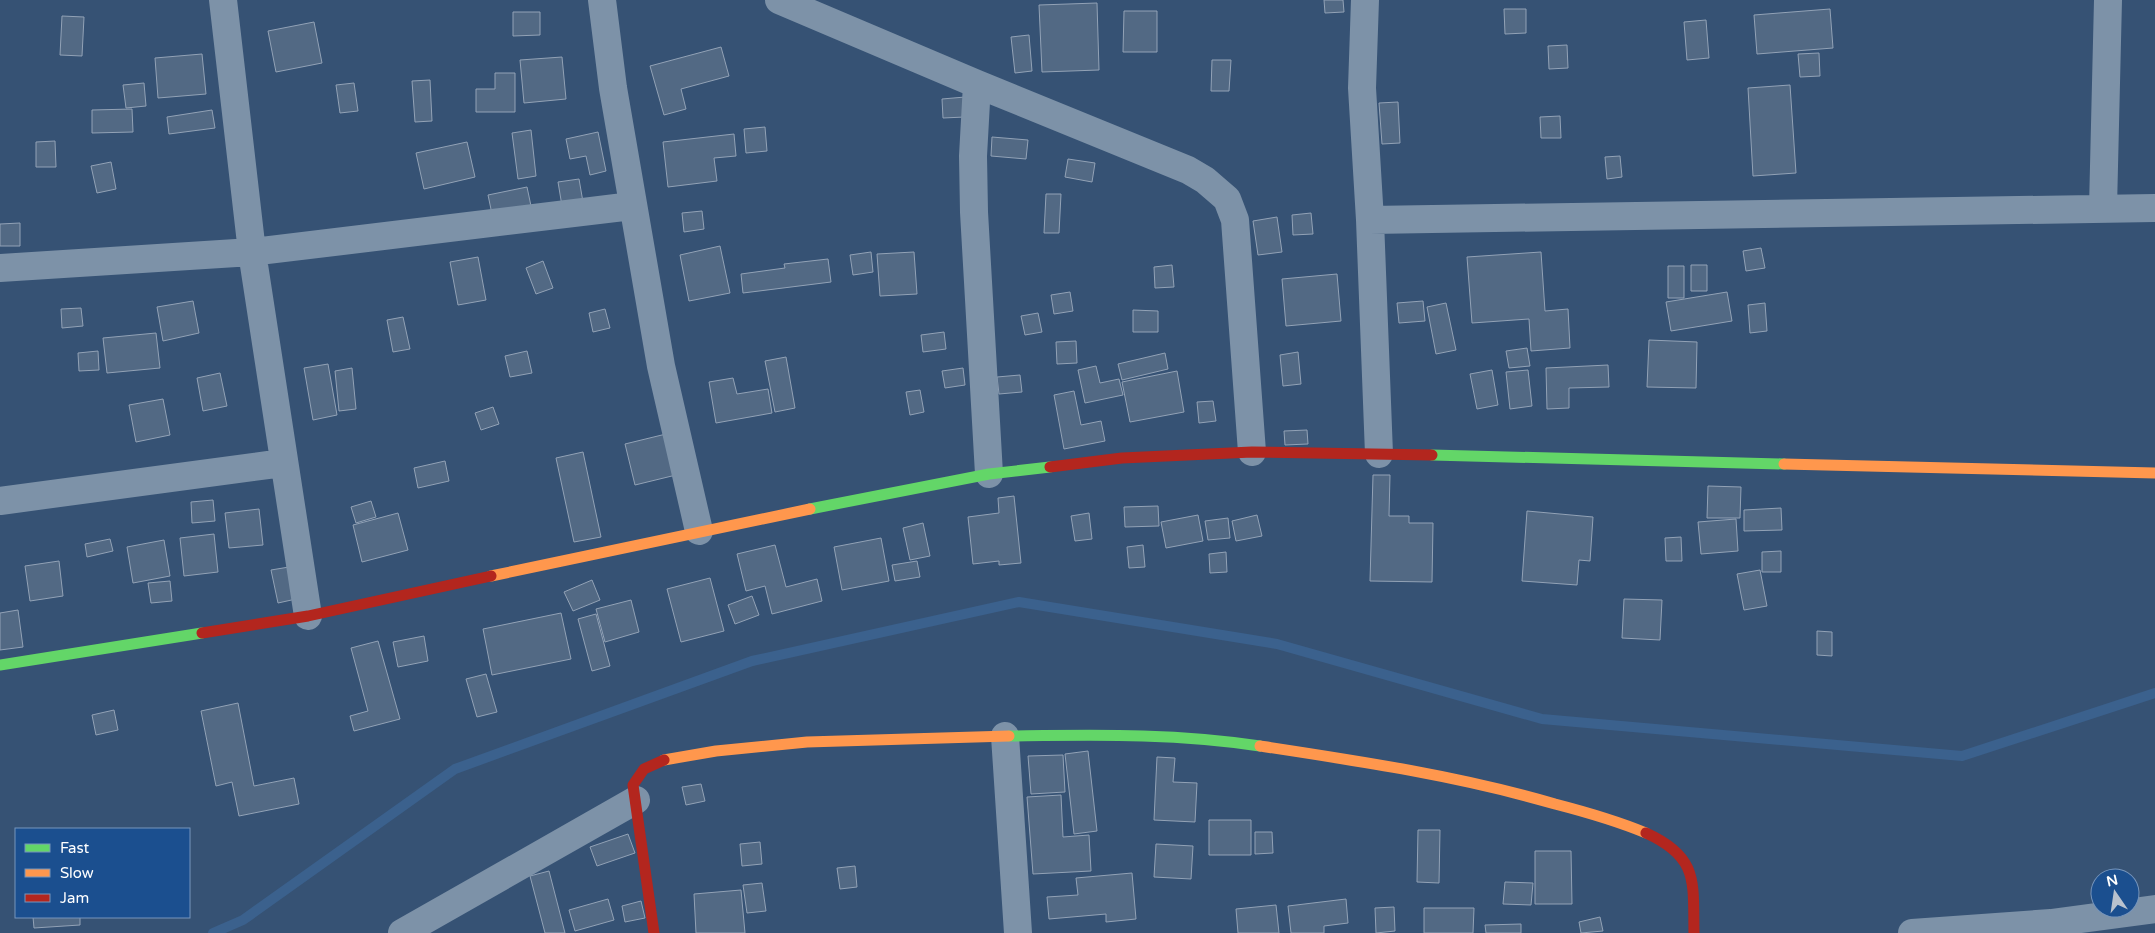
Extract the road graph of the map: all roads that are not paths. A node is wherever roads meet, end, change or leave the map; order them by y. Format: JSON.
{"nodes":[{"id":1,"x":223,"y":0,"type":"edge"},
{"id":2,"x":602,"y":0,"type":"edge"},
{"id":3,"x":779,"y":0,"type":"edge"},
{"id":4,"x":1364,"y":0,"type":"edge"},
{"id":5,"x":2108,"y":0,"type":"edge"},
{"id":6,"x":977,"y":84,"type":"junction"},
{"id":7,"x":632,"y":206,"type":"junction"},
{"id":8,"x":2103,"y":208,"type":"junction"},
{"id":9,"x":2155,"y":208,"type":"edge"},
{"id":10,"x":1370,"y":220,"type":"junction"},
{"id":11,"x":252,"y":252,"type":"junction"},
{"id":12,"x":0,"y":268,"type":"edge"},
{"id":13,"x":1252,"y":452,"type":"junction"},
{"id":14,"x":1379,"y":454,"type":"junction"},
{"id":15,"x":284,"y":463,"type":"junction"},
{"id":16,"x":2155,"y":473,"type":"edge"},
{"id":17,"x":989,"y":474,"type":"junction"},
{"id":18,"x":0,"y":501,"type":"edge"},
{"id":19,"x":699,"y":532,"type":"junction"},
{"id":20,"x":308,"y":616,"type":"junction"},
{"id":21,"x":0,"y":666,"type":"edge"},
{"id":22,"x":1004,"y":736,"type":"junction"},
{"id":23,"x":636,"y":800,"type":"junction"},
{"id":24,"x":2155,"y":908,"type":"edge"},
{"id":25,"x":402,"y":933,"type":"edge"},
{"id":26,"x":654,"y":933,"type":"edge"},
{"id":27,"x":1018,"y":933,"type":"edge"},
{"id":28,"x":1694,"y":933,"type":"edge"},
{"id":29,"x":1912,"y":933,"type":"edge"}],
"edges":[{"from":1,"to":11,"type":"street"},
{"from":2,"to":7,"type":"street"},
{"from":3,"to":6,"type":"street"},
{"from":4,"to":10,"type":"street"},
{"from":5,"to":8,"type":"street"},
{"from":6,"to":13,"type":"street"},
{"from":6,"to":17,"type":"street"},
{"from":7,"to":11,"type":"street"},
{"from":7,"to":19,"type":"street"},
{"from":8,"to":9,"type":"street"},
{"from":8,"to":10,"type":"street"},
{"from":10,"to":14,"type":"street"},
{"from":11,"to":12,"type":"street"},
{"from":11,"to":15,"type":"street"},
{"from":13,"to":14,"type":"street"},
{"from":13,"to":17,"type":"street"},
{"from":14,"to":16,"type":"street"},
{"from":15,"to":18,"type":"street"},
{"from":15,"to":20,"type":"street"},
{"from":17,"to":19,"type":"street"},
{"from":19,"to":20,"type":"street"},
{"from":20,"to":21,"type":"street"},
{"from":22,"to":23,"type":"street"},
{"from":22,"to":27,"type":"street"},
{"from":22,"to":28,"type":"street"},
{"from":23,"to":25,"type":"street"},
{"from":23,"to":26,"type":"street"},
{"from":24,"to":29,"type":"street"}]}
